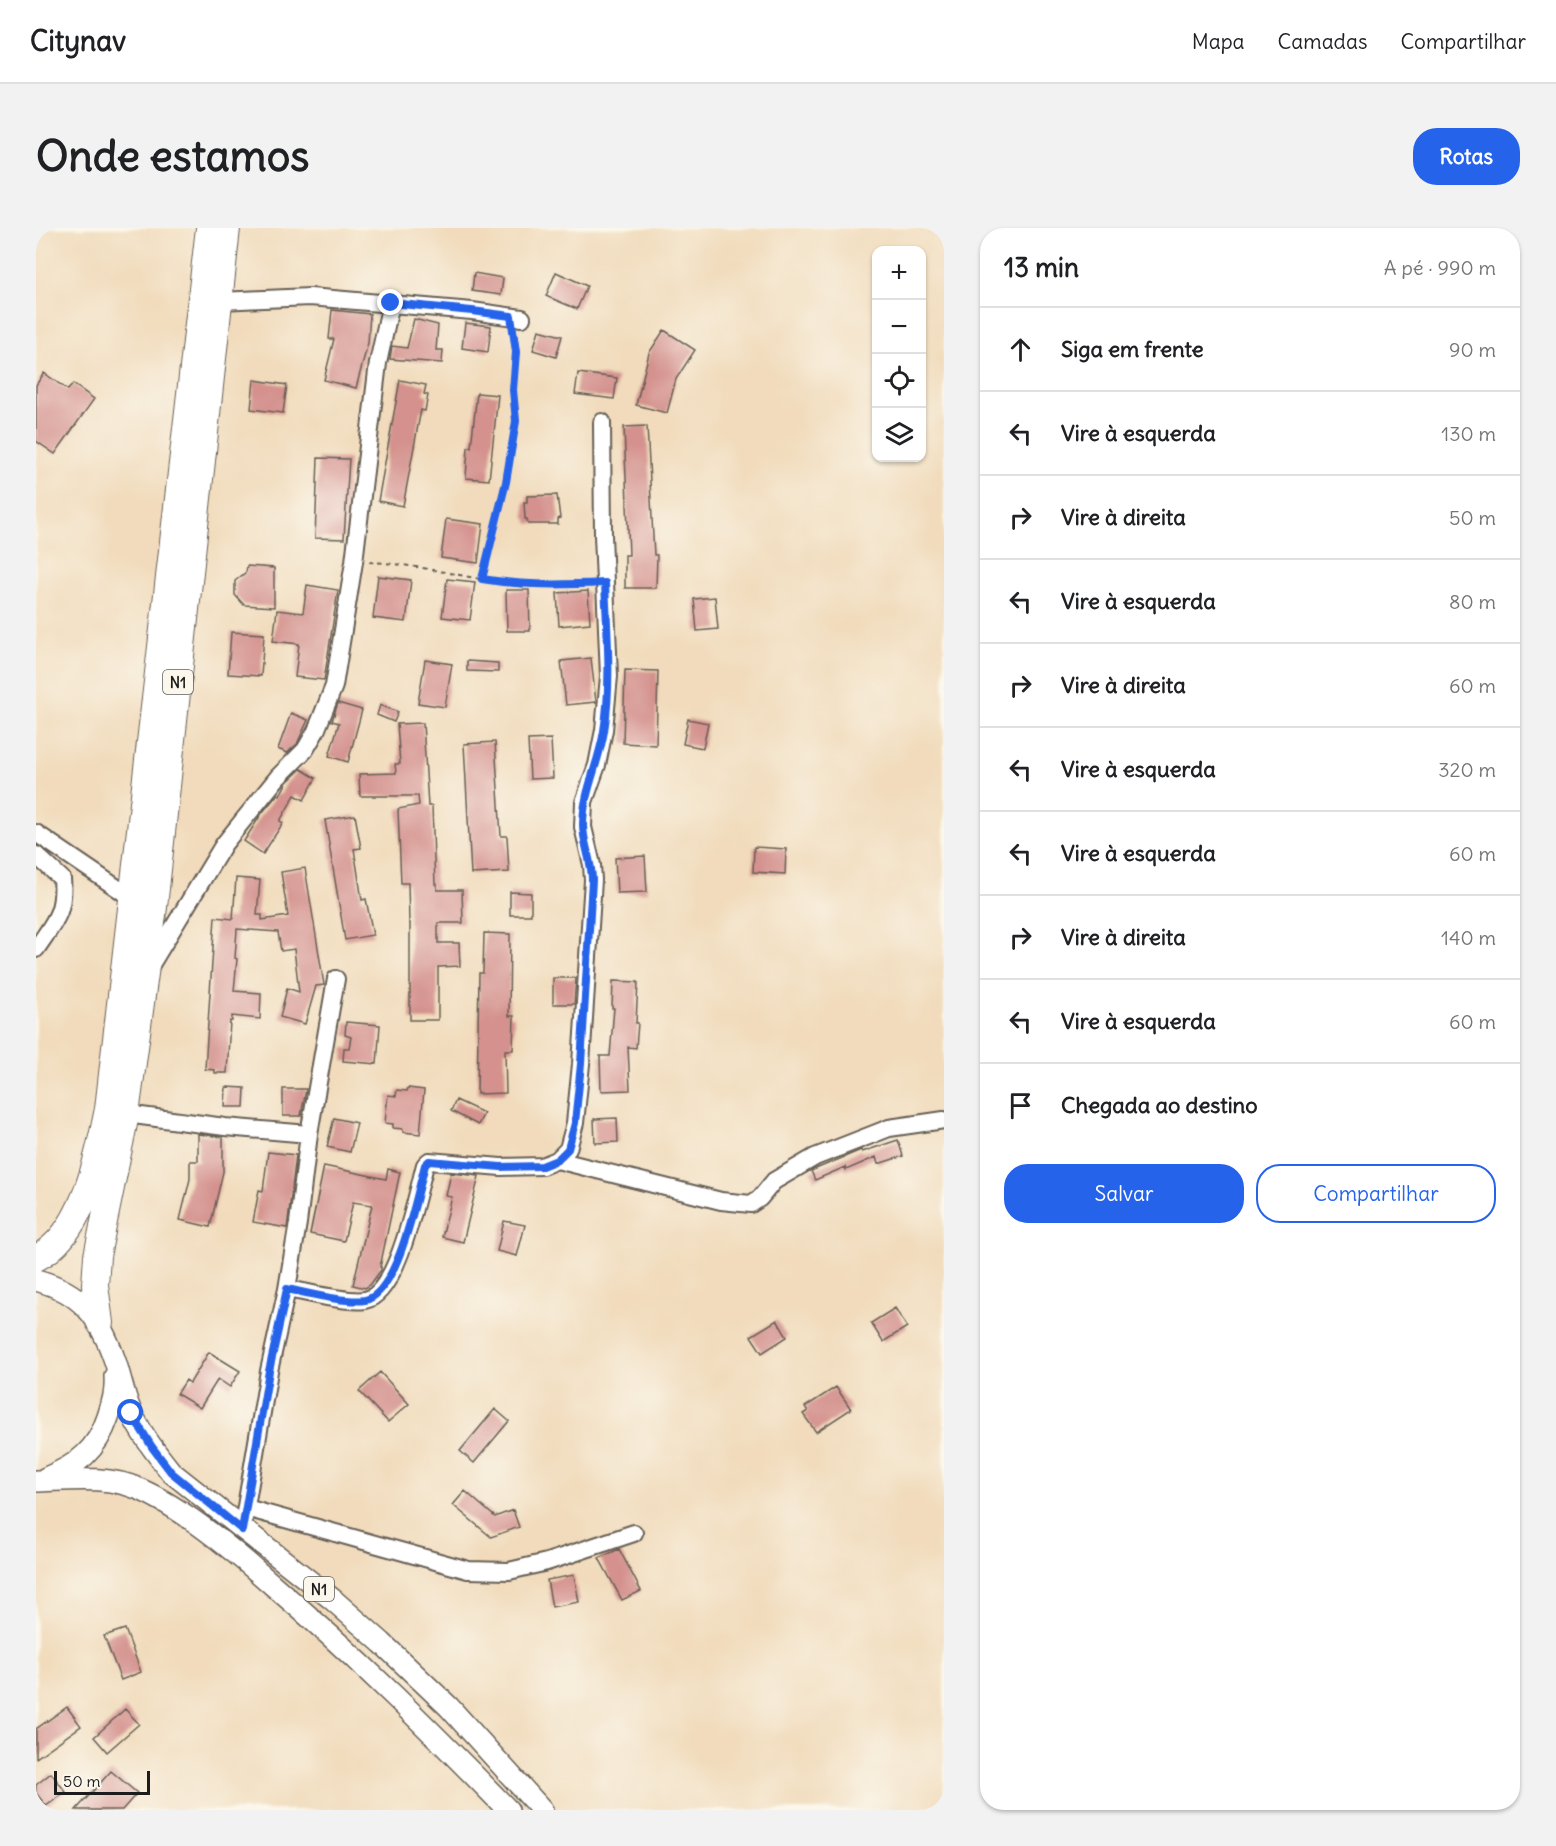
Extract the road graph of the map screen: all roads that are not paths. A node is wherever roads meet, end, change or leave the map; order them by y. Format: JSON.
{"nodes":[{"id":1,"x":209,"y":228,"type":"edge"},
{"id":2,"x":227,"y":228,"type":"edge"},
{"id":3,"x":220,"y":301,"type":"junction"},
{"id":4,"x":391,"y":303,"type":"junction"},
{"id":5,"x":517,"y":317,"type":"road end"},
{"id":6,"x":602,"y":422,"type":"dead end"},
{"id":7,"x":36,"y":833,"type":"edge"},
{"id":8,"x":36,"y":855,"type":"edge"},
{"id":9,"x":78,"y":863,"type":"junction"},
{"id":10,"x":62,"y":879,"type":"junction"},
{"id":11,"x":132,"y":900,"type":"junction"},
{"id":12,"x":36,"y":949,"type":"edge"},
{"id":13,"x":145,"y":974,"type":"junction"},
{"id":14,"x":336,"y":979,"type":"dead end"},
{"id":15,"x":126,"y":1114,"type":"junction"},
{"id":16,"x":944,"y":1120,"type":"edge"},
{"id":17,"x":309,"y":1134,"type":"junction"},
{"id":18,"x":557,"y":1160,"type":"junction"},
{"id":19,"x":36,"y":1258,"type":"edge"},
{"id":20,"x":36,"y":1280,"type":"edge"},
{"id":21,"x":287,"y":1289,"type":"junction"},
{"id":22,"x":100,"y":1323,"type":"junction"},
{"id":23,"x":115,"y":1360,"type":"junction"},
{"id":24,"x":36,"y":1481,"type":"edge"},
{"id":25,"x":246,"y":1508,"type":"junction"},
{"id":26,"x":242,"y":1530,"type":"junction"},
{"id":27,"x":634,"y":1533,"type":"dead end"},
{"id":28,"x":508,"y":1810,"type":"edge"},
{"id":29,"x":542,"y":1810,"type":"edge"}],
"edges":[{"from":1,"to":11,"type":"highway","number":"N1"},
{"from":2,"to":3,"type":"highway","number":"N1"},
{"from":3,"to":4,"type":"street"},
{"from":3,"to":13,"type":"highway","number":"N1"},
{"from":4,"to":5,"type":"street"},
{"from":4,"to":13,"type":"street"},
{"from":6,"to":18,"type":"street"},
{"from":7,"to":9,"type":"street"},
{"from":8,"to":10,"type":"street"},
{"from":9,"to":10,"type":"street"},
{"from":9,"to":11,"type":"street"},
{"from":10,"to":12,"type":"street"},
{"from":11,"to":19,"type":"highway","number":"N1"},
{"from":13,"to":15,"type":"highway","number":"N1"},
{"from":14,"to":17,"type":"street"},
{"from":15,"to":17,"type":"street"},
{"from":15,"to":22,"type":"highway","number":"N1"},
{"from":16,"to":18,"type":"street"},
{"from":17,"to":21,"type":"street"},
{"from":18,"to":21,"type":"street"},
{"from":20,"to":22,"type":"main road"},
{"from":21,"to":25,"type":"street"},
{"from":22,"to":23,"type":"main road"},
{"from":23,"to":24,"type":"main road"},
{"from":23,"to":26,"type":"main road","number":"N1"},
{"from":24,"to":28,"type":"main road","number":"N1"},
{"from":25,"to":26,"type":"street"},
{"from":25,"to":27,"type":"street"},
{"from":26,"to":29,"type":"main road","number":"N1"}]}
